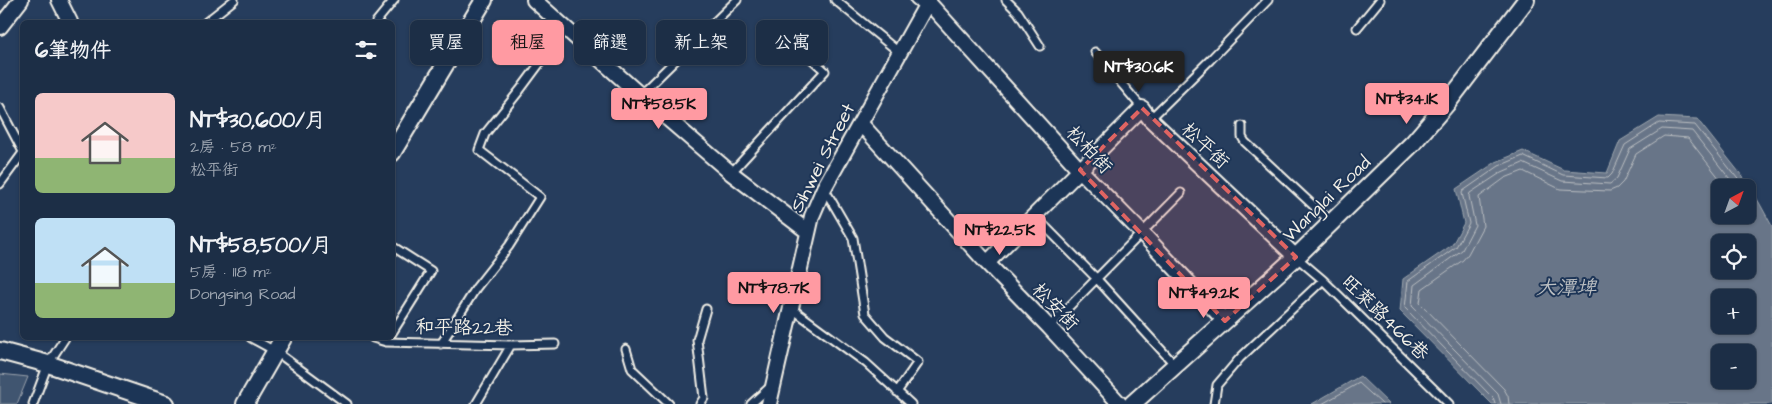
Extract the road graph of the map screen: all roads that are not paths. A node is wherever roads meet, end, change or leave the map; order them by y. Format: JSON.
{"nodes":[{"id":1,"x":21,"y":0,"type":"edge"},
{"id":2,"x":59,"y":0,"type":"edge"},
{"id":3,"x":234,"y":0,"type":"edge"},
{"id":4,"x":394,"y":0,"type":"edge"},
{"id":5,"x":484,"y":0,"type":"edge"},
{"id":6,"x":534,"y":0,"type":"edge"},
{"id":7,"x":737,"y":0,"type":"edge"},
{"id":8,"x":835,"y":0,"type":"edge"},
{"id":9,"x":1006,"y":0,"type":"edge"},
{"id":10,"x":1268,"y":0,"type":"edge"},
{"id":11,"x":1380,"y":0,"type":"edge"},
{"id":12,"x":1526,"y":0,"type":"edge"},
{"id":13,"x":924,"y":2,"type":"edge"},
{"id":14,"x":69,"y":20,"type":"edge"},
{"id":15,"x":209,"y":20,"type":"edge"},
{"id":16,"x":378,"y":20,"type":"edge"},
{"id":17,"x":1,"y":24,"type":"edge"},
{"id":18,"x":566,"y":28,"type":"junction"},
{"id":19,"x":1357,"y":28,"type":"dead end"},
{"id":20,"x":1040,"y":46,"type":"dead end"},
{"id":21,"x":1096,"y":52,"type":"dead end"},
{"id":22,"x":901,"y":53,"type":"junction"},
{"id":23,"x":818,"y":65,"type":"edge"},
{"id":24,"x":640,"y":95,"type":"junction"},
{"id":25,"x":0,"y":108,"type":"edge"},
{"id":26,"x":1146,"y":113,"type":"junction"},
{"id":27,"x":861,"y":124,"type":"junction"},
{"id":28,"x":1242,"y":126,"type":"dead end"},
{"id":29,"x":20,"y":146,"type":"edge"},
{"id":30,"x":395,"y":148,"type":"edge"},
{"id":31,"x":20,"y":157,"type":"edge"},
{"id":32,"x":1080,"y":170,"type":"junction"},
{"id":33,"x":731,"y":173,"type":"junction"},
{"id":34,"x":0,"y":184,"type":"edge"},
{"id":35,"x":824,"y":188,"type":"junction"},
{"id":36,"x":1181,"y":193,"type":"dead end"},
{"id":37,"x":1034,"y":215,"type":"junction"},
{"id":38,"x":1331,"y":222,"type":"junction"},
{"id":39,"x":807,"y":231,"type":"junction"},
{"id":40,"x":1141,"y":232,"type":"junction"},
{"id":41,"x":395,"y":248,"type":"dead end"},
{"id":42,"x":1296,"y":257,"type":"junction"},
{"id":43,"x":987,"y":263,"type":"junction"},
{"id":44,"x":1096,"y":278,"type":"junction"},
{"id":45,"x":1323,"y":280,"type":"junction"},
{"id":46,"x":791,"y":308,"type":"junction"},
{"id":47,"x":706,"y":310,"type":"dead end"},
{"id":48,"x":1225,"y":322,"type":"junction"},
{"id":49,"x":1049,"y":327,"type":"junction"},
{"id":50,"x":395,"y":328,"type":"edge"},
{"id":51,"x":64,"y":340,"type":"edge"},
{"id":52,"x":260,"y":340,"type":"edge"},
{"id":53,"x":388,"y":340,"type":"edge"},
{"id":54,"x":279,"y":344,"type":"edge"},
{"id":55,"x":441,"y":344,"type":"junction"},
{"id":56,"x":555,"y":344,"type":"dead end"},
{"id":57,"x":512,"y":345,"type":"junction"},
{"id":58,"x":626,"y":350,"type":"dead end"},
{"id":59,"x":0,"y":351,"type":"edge"},
{"id":60,"x":48,"y":364,"type":"junction"},
{"id":61,"x":1175,"y":365,"type":"junction"},
{"id":62,"x":773,"y":385,"type":"junction"},
{"id":63,"x":897,"y":392,"type":"junction"},
{"id":64,"x":33,"y":404,"type":"edge"},
{"id":65,"x":166,"y":404,"type":"edge"},
{"id":66,"x":245,"y":404,"type":"edge"},
{"id":67,"x":347,"y":404,"type":"edge"},
{"id":68,"x":476,"y":404,"type":"edge"},
{"id":69,"x":670,"y":404,"type":"edge"},
{"id":70,"x":700,"y":404,"type":"edge"},
{"id":71,"x":751,"y":404,"type":"edge"},
{"id":72,"x":769,"y":404,"type":"edge"},
{"id":73,"x":911,"y":404,"type":"edge"},
{"id":74,"x":1120,"y":404,"type":"edge"},
{"id":75,"x":1132,"y":404,"type":"edge"},
{"id":76,"x":1214,"y":404,"type":"edge"},
{"id":77,"x":1449,"y":404,"type":"edge"}],
"edges":[{"from":1,"to":17,"type":"street"},
{"from":2,"to":14,"type":"street"},
{"from":3,"to":15,"type":"lane"},
{"from":4,"to":16,"type":"lane"},
{"from":5,"to":30,"type":"street"},
{"from":6,"to":18,"type":"street"},
{"from":7,"to":24,"type":"lane"},
{"from":8,"to":22,"type":"lane"},
{"from":9,"to":20,"type":"lane"},
{"from":10,"to":26,"type":"lane"},
{"from":11,"to":19,"type":"lane"},
{"from":12,"to":38,"type":"street","name":"Wanglai Road"},
{"from":13,"to":22,"type":"street","name":"Sihwei Street"},
{"from":13,"to":32,"type":"street","name":"松柏街"},
{"from":18,"to":24,"type":"street"},
{"from":18,"to":55,"type":"lane"},
{"from":21,"to":26,"type":"lane"},
{"from":22,"to":27,"type":"street","name":"Sihwei Street"},
{"from":23,"to":33,"type":"lane"},
{"from":24,"to":33,"type":"street"},
{"from":25,"to":29,"type":"lane"},
{"from":26,"to":32,"type":"street"},
{"from":26,"to":42,"type":"street","name":"松平街"},
{"from":27,"to":35,"type":"street","name":"Sihwei Street"},
{"from":27,"to":43,"type":"street","name":"松安街"},
{"from":28,"to":38,"type":"lane"},
{"from":31,"to":34,"type":"lane"},
{"from":32,"to":37,"type":"street"},
{"from":32,"to":40,"type":"street","name":"松柏街"},
{"from":33,"to":39,"type":"street"},
{"from":35,"to":39,"type":"street","name":"Sihwei Street"},
{"from":35,"to":63,"type":"lane"},
{"from":36,"to":40,"type":"lane"},
{"from":37,"to":43,"type":"street"},
{"from":37,"to":44,"type":"lane"},
{"from":38,"to":42,"type":"street","name":"Wanglai Road"},
{"from":39,"to":46,"type":"street","name":"Sihwei Street"},
{"from":40,"to":44,"type":"lane"},
{"from":40,"to":48,"type":"street","name":"松柏街"},
{"from":41,"to":50,"type":"lane"},
{"from":42,"to":45,"type":"lane","name":"旺萊路466巷"},
{"from":42,"to":48,"type":"street","name":"Wanglai Road"},
{"from":43,"to":49,"type":"street","name":"松安街"},
{"from":44,"to":49,"type":"lane"},
{"from":44,"to":61,"type":"lane"},
{"from":45,"to":76,"type":"lane"},
{"from":45,"to":77,"type":"lane","name":"旺萊路466巷"},
{"from":46,"to":62,"type":"street","name":"Sihwei Street"},
{"from":46,"to":63,"type":"lane"},
{"from":47,"to":70,"type":"lane"},
{"from":48,"to":61,"type":"street","name":"Wanglai Road"},
{"from":49,"to":74,"type":"street","name":"松安街"},
{"from":51,"to":60,"type":"lane"},
{"from":52,"to":54,"type":"lane"},
{"from":53,"to":55,"type":"lane","name":"和平路22巷"},
{"from":54,"to":66,"type":"street"},
{"from":54,"to":67,"type":"lane"},
{"from":55,"to":57,"type":"lane","name":"和平路22巷"},
{"from":56,"to":57,"type":"lane","name":"和平路22巷"},
{"from":57,"to":68,"type":"lane"},
{"from":58,"to":69,"type":"lane"},
{"from":59,"to":60,"type":"street"},
{"from":60,"to":64,"type":"lane"},
{"from":60,"to":65,"type":"street"},
{"from":61,"to":75,"type":"street","name":"Wanglai Road"},
{"from":62,"to":71,"type":"lane"},
{"from":62,"to":72,"type":"street","name":"Sihwei Street"},
{"from":63,"to":73,"type":"lane"}]}
